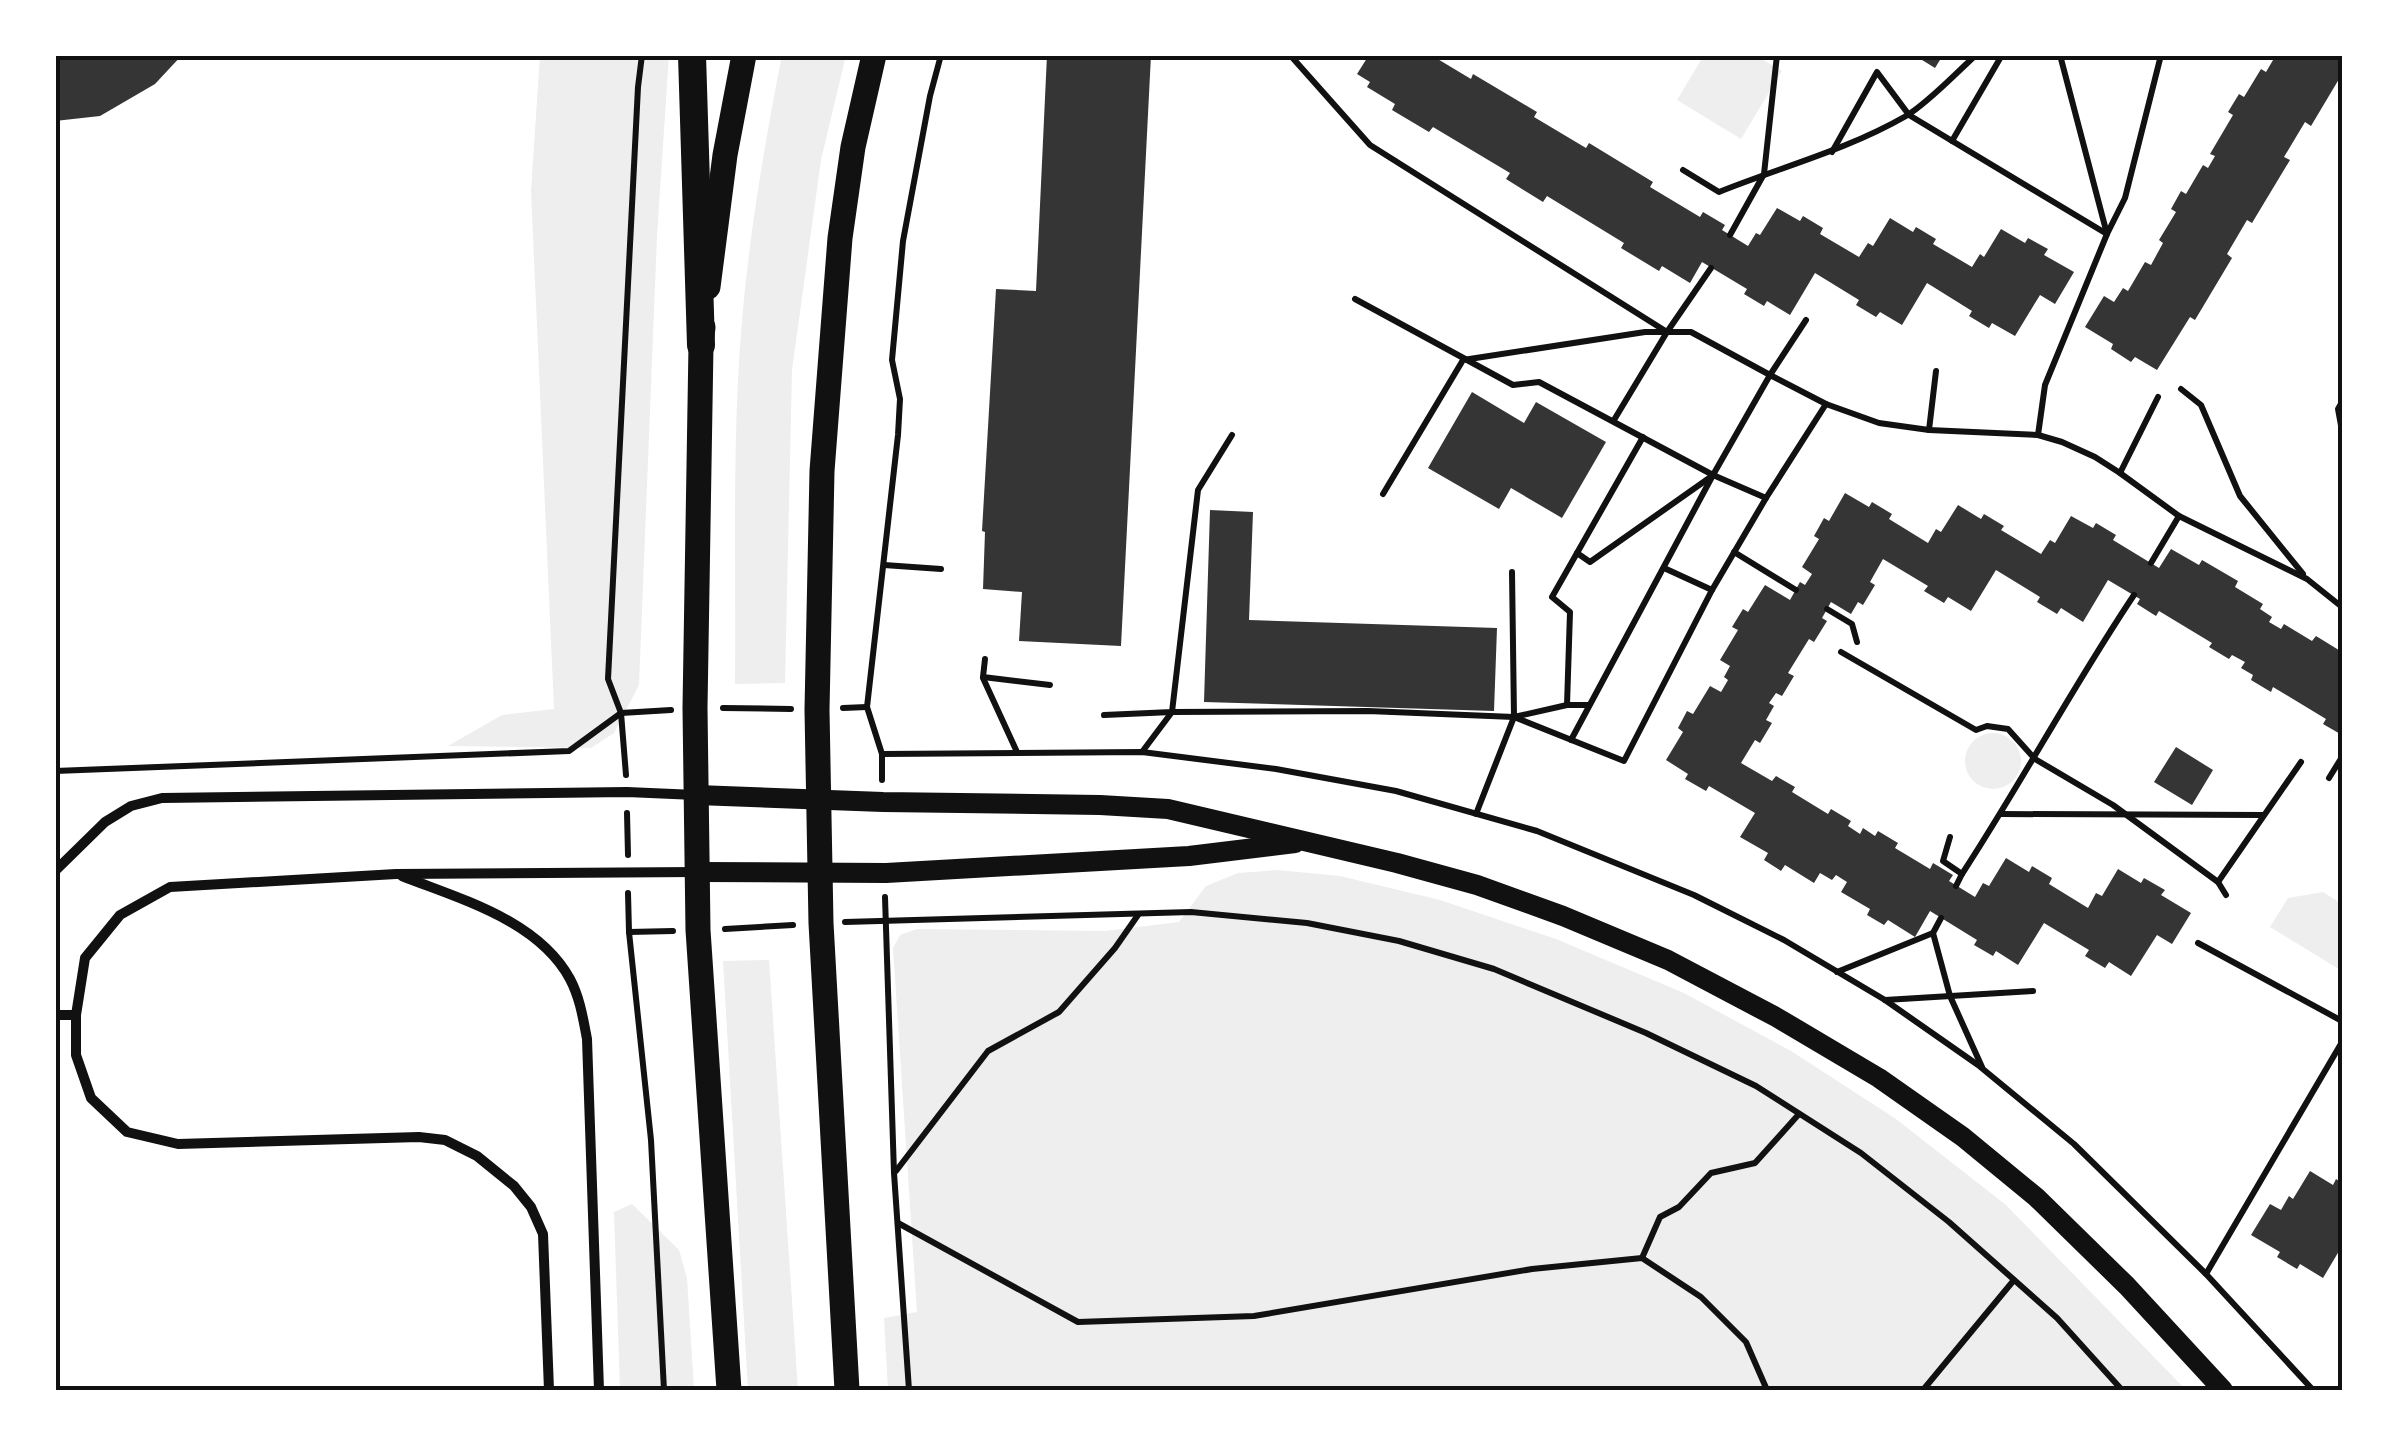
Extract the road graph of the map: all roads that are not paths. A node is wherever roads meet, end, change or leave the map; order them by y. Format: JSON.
{"nodes":[{"id":1,"x":692,"y":55,"type":"edge"},
{"id":2,"x":744,"y":55,"type":"edge"},
{"id":3,"x":874,"y":55,"type":"edge"},
{"id":4,"x":701,"y":345,"type":"junction"},
{"id":5,"x":697,"y":795,"type":"junction"},
{"id":6,"x":819,"y":799,"type":"junction"},
{"id":7,"x":1312,"y":841,"type":"junction"},
{"id":8,"x":55,"y":871,"type":"edge"},
{"id":9,"x":698,"y":872,"type":"junction"},
{"id":10,"x":820,"y":873,"type":"junction"},
{"id":11,"x":396,"y":874,"type":"junction"},
{"id":12,"x":55,"y":1015,"type":"edge"},
{"id":13,"x":76,"y":1015,"type":"junction"},
{"id":14,"x":549,"y":1390,"type":"edge"},
{"id":15,"x":599,"y":1390,"type":"edge"},
{"id":16,"x":728,"y":1390,"type":"edge"},
{"id":17,"x":848,"y":1390,"type":"edge"},
{"id":18,"x":2223,"y":1390,"type":"edge"}],
"edges":[{"from":1,"to":4,"type":"highway"},
{"from":2,"to":4,"type":"main road"},
{"from":3,"to":6,"type":"main road"},
{"from":4,"to":5,"type":"main road"},
{"from":5,"to":6,"type":"main road"},
{"from":5,"to":8,"type":"street"},
{"from":5,"to":9,"type":"main road"},
{"from":6,"to":7,"type":"main road"},
{"from":6,"to":10,"type":"main road"},
{"from":7,"to":10,"type":"main road"},
{"from":7,"to":18,"type":"main road"},
{"from":9,"to":10,"type":"main road"},
{"from":9,"to":11,"type":"street"},
{"from":9,"to":16,"type":"main road"},
{"from":10,"to":17,"type":"main road"},
{"from":11,"to":13,"type":"street"},
{"from":11,"to":15,"type":"street"},
{"from":12,"to":13,"type":"street"},
{"from":13,"to":14,"type":"street"}]}
